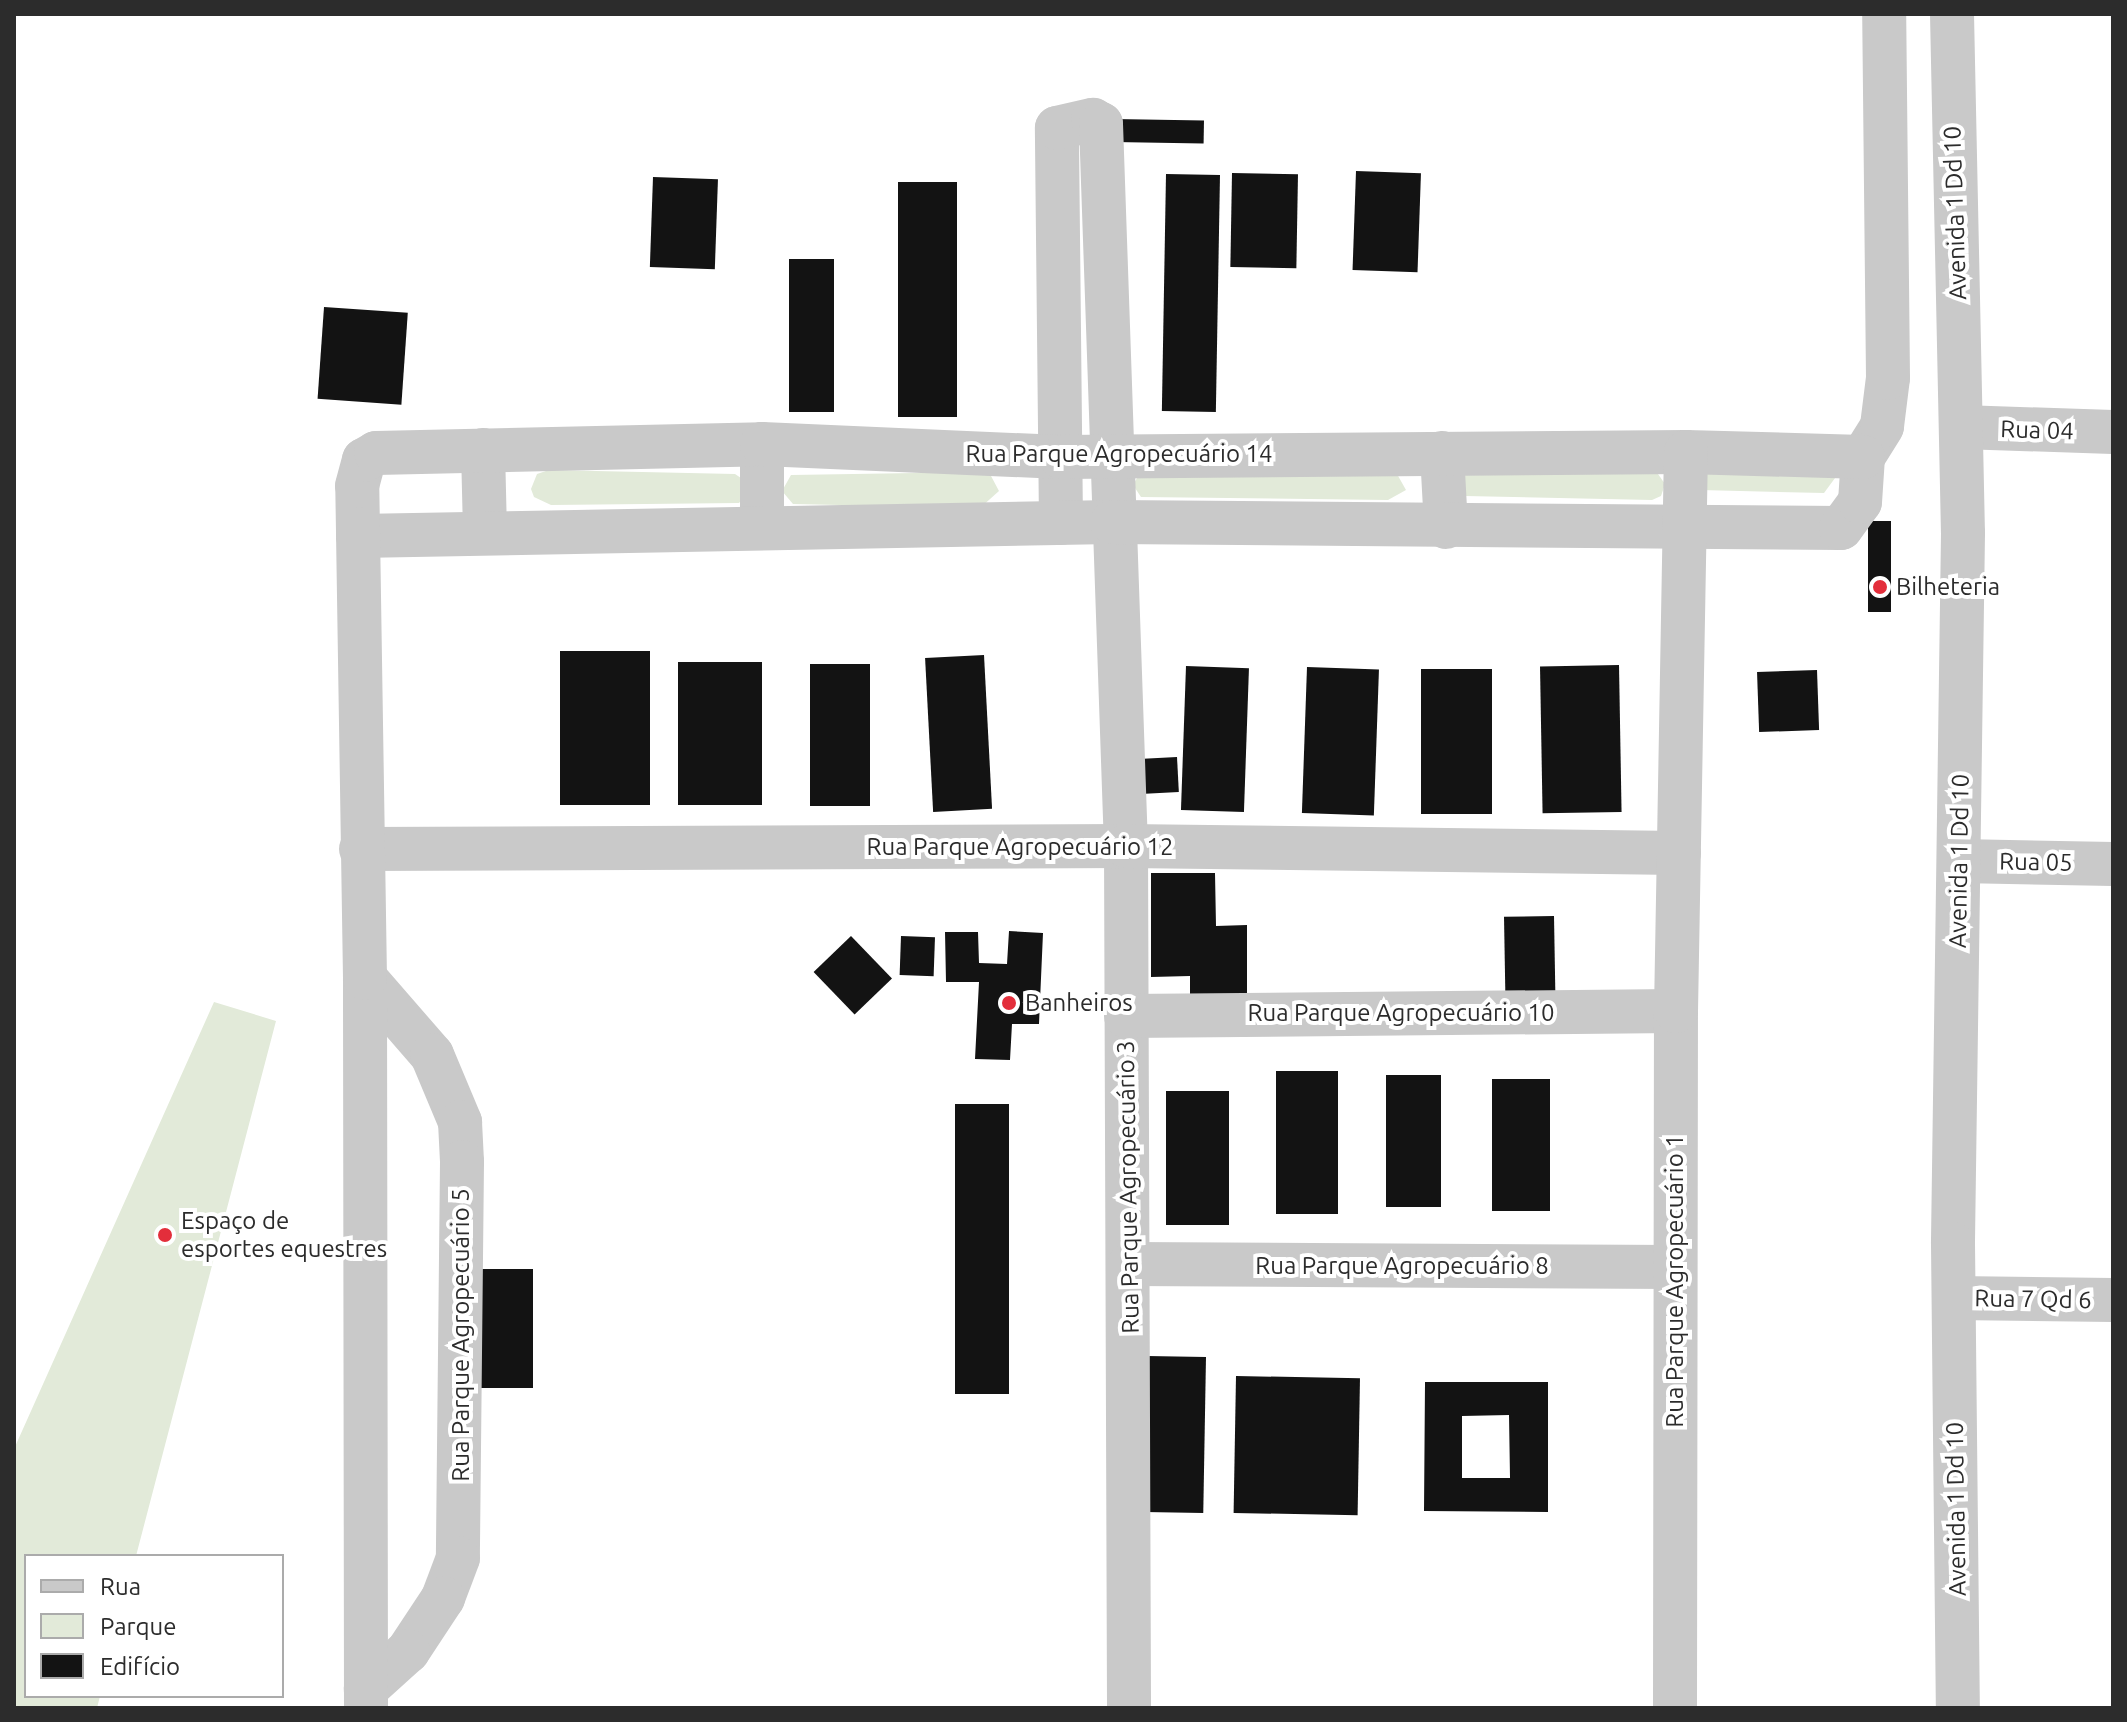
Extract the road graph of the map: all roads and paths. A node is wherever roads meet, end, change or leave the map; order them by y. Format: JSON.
{"nodes":[{"id":1,"x":1884,"y":14,"type":"edge"},
{"id":2,"x":1952,"y":14,"type":"edge"},
{"id":3,"x":1106,"y":264,"type":"junction"},
{"id":4,"x":1057,"y":268,"type":"junction"},
{"id":5,"x":1961,"y":427,"type":"junction"},
{"id":6,"x":2113,"y":432,"type":"edge"},
{"id":7,"x":762,"y":444,"type":"junction"},
{"id":8,"x":483,"y":450,"type":"junction"},
{"id":9,"x":1686,"y":452,"type":"junction"},
{"id":10,"x":1442,"y":453,"type":"junction"},
{"id":11,"x":1110,"y":456,"type":"junction"},
{"id":12,"x":1061,"y":457,"type":"junction"},
{"id":13,"x":1863,"y":457,"type":"junction"},
{"id":14,"x":1112,"y":522,"type":"junction"},
{"id":15,"x":1061,"y":523,"type":"junction"},
{"id":16,"x":762,"y":527,"type":"junction"},
{"id":17,"x":1446,"y":527,"type":"junction"},
{"id":18,"x":1684,"y":527,"type":"junction"},
{"id":19,"x":485,"y":530,"type":"junction"},
{"id":20,"x":358,"y":536,"type":"junction"},
{"id":21,"x":1126,"y":846,"type":"junction"},
{"id":22,"x":361,"y":849,"type":"junction"},
{"id":23,"x":1679,"y":853,"type":"junction"},
{"id":24,"x":1959,"y":861,"type":"junction"},
{"id":25,"x":2113,"y":864,"type":"edge"},
{"id":26,"x":365,"y":978,"type":"junction"},
{"id":27,"x":1676,"y":1011,"type":"junction"},
{"id":28,"x":1126,"y":1016,"type":"junction"},
{"id":29,"x":1130,"y":1264,"type":"junction"},
{"id":30,"x":1675,"y":1267,"type":"junction"},
{"id":31,"x":1954,"y":1298,"type":"junction"},
{"id":32,"x":2113,"y":1300,"type":"edge"},
{"id":33,"x":366,"y":1698,"type":"edge"},
{"id":34,"x":1129,"y":1708,"type":"edge"},
{"id":35,"x":1675,"y":1708,"type":"edge"},
{"id":36,"x":1958,"y":1708,"type":"edge"}],
"edges":[{"from":1,"to":13,"type":"street"},
{"from":2,"to":5,"type":"street","name":"Avenida 1 Dd 10"},
{"from":3,"to":4,"type":"street"},
{"from":3,"to":4,"type":"street","name":"Rua Parque Agropecuário 3"},
{"from":3,"to":11,"type":"street","name":"Rua Parque Agropecuário 3"},
{"from":4,"to":12,"type":"street"},
{"from":5,"to":6,"type":"street","name":"Rua 04"},
{"from":5,"to":24,"type":"street","name":"Avenida 1 Dd 10"},
{"from":7,"to":8,"type":"street","name":"Rua Parque Agropecuário 14"},
{"from":7,"to":12,"type":"street","name":"Rua Parque Agropecuário 14"},
{"from":7,"to":16,"type":"street"},
{"from":8,"to":19,"type":"street"},
{"from":8,"to":20,"type":"street","name":"Rua Parque Agropecuário 14"},
{"from":9,"to":10,"type":"street","name":"Rua Parque Agropecuário 14"},
{"from":9,"to":13,"type":"street","name":"Rua Parque Agropecuário 14"},
{"from":9,"to":18,"type":"street","name":"Rua Parque Agropecuário 1"},
{"from":10,"to":11,"type":"street","name":"Rua Parque Agropecuário 14"},
{"from":10,"to":17,"type":"street"},
{"from":11,"to":12,"type":"street","name":"Rua Parque Agropecuário 14"},
{"from":11,"to":14,"type":"street","name":"Rua Parque Agropecuário 3"},
{"from":12,"to":15,"type":"street"},
{"from":13,"to":18,"type":"street"},
{"from":14,"to":15,"type":"street"},
{"from":14,"to":17,"type":"street"},
{"from":14,"to":21,"type":"street","name":"Rua Parque Agropecuário 3"},
{"from":15,"to":16,"type":"street"},
{"from":16,"to":19,"type":"street"},
{"from":17,"to":18,"type":"street"},
{"from":18,"to":23,"type":"street","name":"Rua Parque Agropecuário 1"},
{"from":19,"to":20,"type":"street"},
{"from":20,"to":22,"type":"street"},
{"from":21,"to":22,"type":"street","name":"Rua Parque Agropecuário 12"},
{"from":21,"to":23,"type":"street","name":"Rua Parque Agropecuário 12"},
{"from":21,"to":28,"type":"street","name":"Rua Parque Agropecuário 3"},
{"from":22,"to":26,"type":"street"},
{"from":23,"to":27,"type":"street","name":"Rua Parque Agropecuário 1"},
{"from":24,"to":25,"type":"street","name":"Rua 05"},
{"from":24,"to":31,"type":"street","name":"Avenida 1 Dd 10"},
{"from":26,"to":33,"type":"street"},
{"from":26,"to":33,"type":"street","name":"Rua Parque Agropecuário 5"},
{"from":27,"to":28,"type":"street","name":"Rua Parque Agropecuário 10"},
{"from":27,"to":30,"type":"street","name":"Rua Parque Agropecuário 1"},
{"from":28,"to":29,"type":"street","name":"Rua Parque Agropecuário 3"},
{"from":29,"to":30,"type":"street","name":"Rua Parque Agropecuário 8"},
{"from":29,"to":34,"type":"street","name":"Rua Parque Agropecuário 3"},
{"from":30,"to":35,"type":"street","name":"Rua Parque Agropecuário 1"},
{"from":31,"to":32,"type":"street","name":"Rua 7 Qd 6"},
{"from":31,"to":36,"type":"street","name":"Avenida 1 Dd 10"}]}
